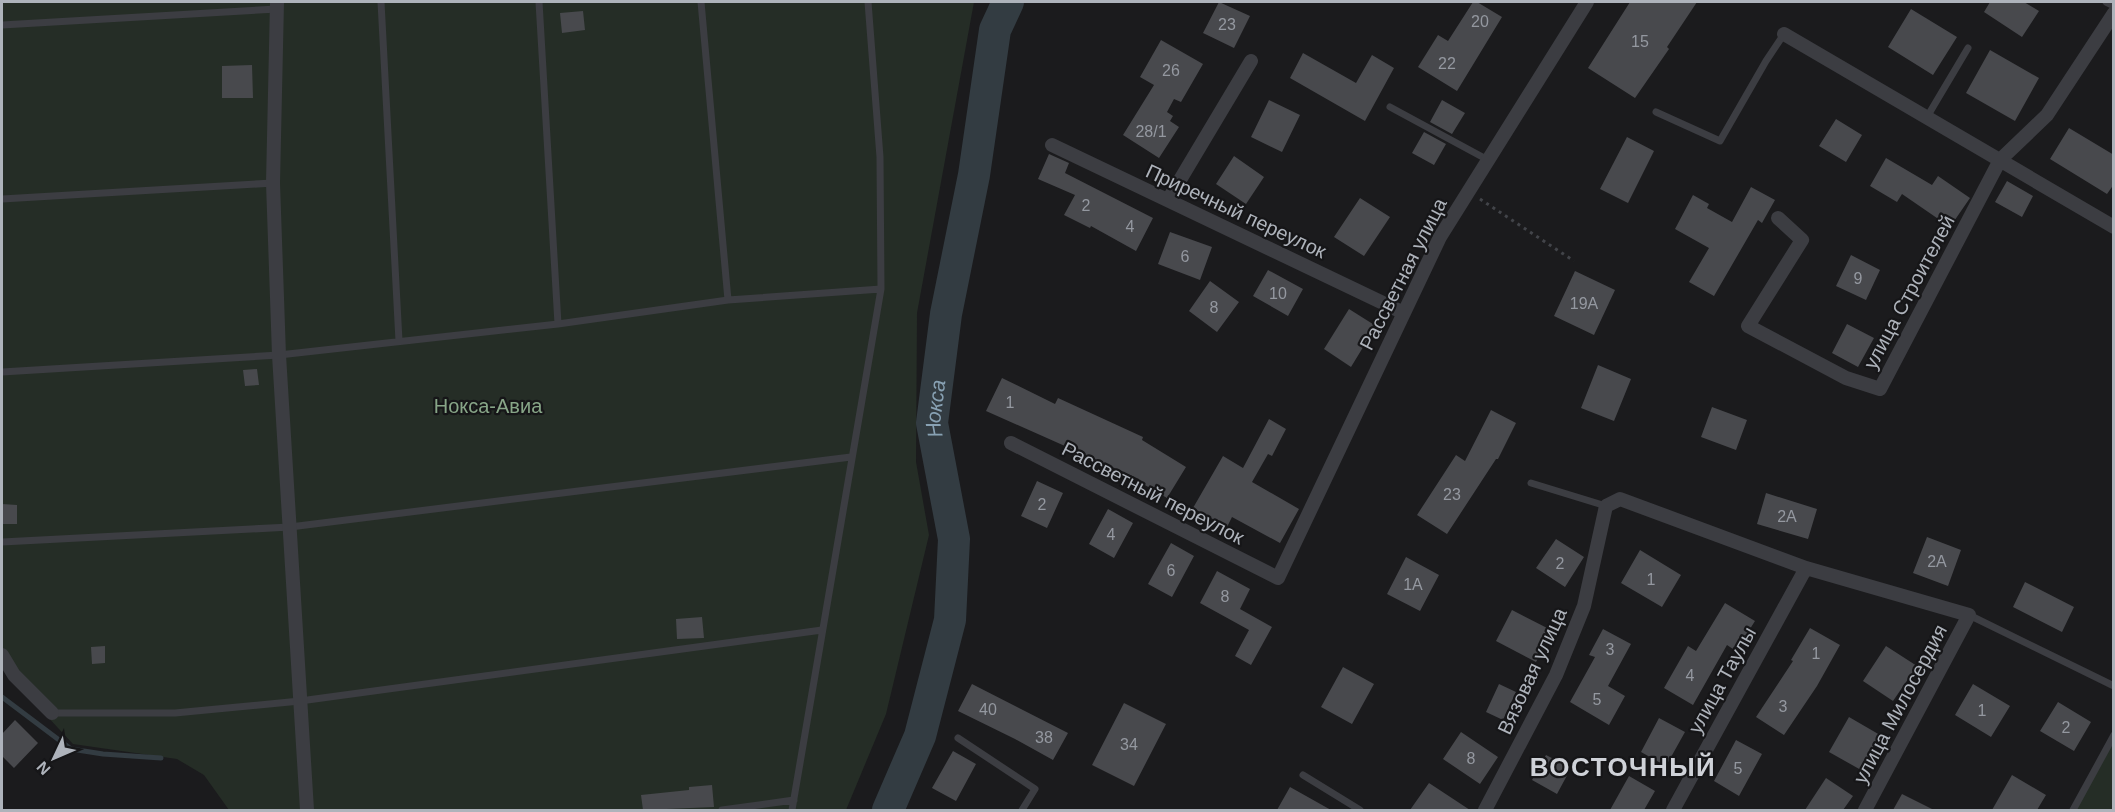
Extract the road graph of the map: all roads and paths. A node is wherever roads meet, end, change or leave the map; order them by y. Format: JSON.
{"nodes":[{"id":1,"x":381,"y":2,"type":"edge"},
{"id":2,"x":539,"y":2,"type":"edge"},
{"id":3,"x":701,"y":2,"type":"edge"},
{"id":4,"x":868,"y":2,"type":"edge"},
{"id":5,"x":1587,"y":2,"type":"edge"},
{"id":6,"x":2106,"y":2,"type":"edge"},
{"id":7,"x":277,"y":5,"type":"edge"},
{"id":8,"x":2114,"y":6,"type":"edge"},
{"id":9,"x":2114,"y":13,"type":"edge"},
{"id":10,"x":2,"y":25,"type":"edge"},
{"id":11,"x":1784,"y":34,"type":"joint"},
{"id":12,"x":1968,"y":48,"type":"dead end"},
{"id":13,"x":1251,"y":61,"type":"dead end"},
{"id":14,"x":1390,"y":107,"type":"dead end"},
{"id":15,"x":1656,"y":112,"type":"dead end"},
{"id":16,"x":1927,"y":117,"type":"junction"},
{"id":17,"x":1052,"y":146,"type":"dead end"},
{"id":18,"x":1488,"y":160,"type":"junction"},
{"id":19,"x":2000,"y":160,"type":"junction"},
{"id":20,"x":273,"y":183,"type":"junction"},
{"id":21,"x":1468,"y":191,"type":"junction"},
{"id":22,"x":2,"y":199,"type":"edge"},
{"id":23,"x":1168,"y":200,"type":"junction"},
{"id":24,"x":1778,"y":218,"type":"dead end"},
{"id":25,"x":2114,"y":227,"type":"edge"},
{"id":26,"x":1574,"y":261,"type":"dead end"},
{"id":27,"x":881,"y":288,"type":"junction"},
{"id":28,"x":728,"y":300,"type":"junction"},
{"id":29,"x":1404,"y":312,"type":"junction"},
{"id":30,"x":558,"y":324,"type":"junction"},
{"id":31,"x":399,"y":342,"type":"junction"},
{"id":32,"x":279,"y":355,"type":"junction"},
{"id":33,"x":2,"y":372,"type":"edge"},
{"id":34,"x":1011,"y":443,"type":"dead end"},
{"id":35,"x":851,"y":457,"type":"junction"},
{"id":36,"x":1531,"y":483,"type":"dead end"},
{"id":37,"x":1606,"y":506,"type":"junction"},
{"id":38,"x":290,"y":527,"type":"junction"},
{"id":39,"x":2,"y":542,"type":"edge"},
{"id":40,"x":1806,"y":568,"type":"junction"},
{"id":41,"x":1278,"y":578,"type":"joint"},
{"id":42,"x":1969,"y":615,"type":"junction"},
{"id":43,"x":822,"y":630,"type":"junction"},
{"id":44,"x":2,"y":655,"type":"edge"},
{"id":45,"x":2114,"y":686,"type":"edge"},
{"id":46,"x":300,"y":701,"type":"junction"},
{"id":47,"x":51,"y":712,"type":"joint"},
{"id":48,"x":2114,"y":735,"type":"edge"},
{"id":49,"x":958,"y":738,"type":"dead end"},
{"id":50,"x":1303,"y":775,"type":"dead end"},
{"id":51,"x":794,"y":800,"type":"junction"},
{"id":52,"x":307,"y":810,"type":"edge"},
{"id":53,"x":722,"y":810,"type":"edge"},
{"id":54,"x":792,"y":810,"type":"edge"},
{"id":55,"x":1022,"y":810,"type":"edge"},
{"id":56,"x":1360,"y":810,"type":"edge"},
{"id":57,"x":1485,"y":810,"type":"edge"},
{"id":58,"x":1673,"y":810,"type":"edge"},
{"id":59,"x":1864,"y":810,"type":"edge"},
{"id":60,"x":2073,"y":810,"type":"edge"}],
"edges":[{"from":1,"to":31,"type":"lane"},
{"from":2,"to":30,"type":"lane"},
{"from":3,"to":28,"type":"lane"},
{"from":4,"to":27,"type":"lane"},
{"from":5,"to":18,"type":"street","name":"Рассветная улица"},
{"from":6,"to":8,"type":"lane"},
{"from":7,"to":10,"type":"lane"},
{"from":7,"to":20,"type":"street"},
{"from":9,"to":19,"type":"street","name":"улица Строителей"},
{"from":11,"to":15,"type":"lane"},
{"from":11,"to":16,"type":"street"},
{"from":12,"to":16,"type":"lane"},
{"from":13,"to":23,"type":"street"},
{"from":14,"to":18,"type":"lane"},
{"from":16,"to":19,"type":"street"},
{"from":17,"to":23,"type":"street","name":"Приречный переулок"},
{"from":18,"to":21,"type":"street","name":"Рассветная улица"},
{"from":19,"to":24,"type":"street","name":"улица Строителей"},
{"from":19,"to":25,"type":"street"},
{"from":20,"to":22,"type":"lane"},
{"from":20,"to":32,"type":"street"},
{"from":21,"to":26,"type":"path"},
{"from":21,"to":29,"type":"street","name":"Рассветная улица"},
{"from":23,"to":29,"type":"street","name":"Приречный переулок"},
{"from":27,"to":28,"type":"lane"},
{"from":27,"to":35,"type":"lane"},
{"from":28,"to":30,"type":"lane"},
{"from":29,"to":41,"type":"street","name":"Рассветная улица"},
{"from":30,"to":31,"type":"lane"},
{"from":31,"to":32,"type":"lane"},
{"from":32,"to":33,"type":"lane"},
{"from":32,"to":38,"type":"street"},
{"from":34,"to":41,"type":"street","name":"Рассветный переулок"},
{"from":35,"to":38,"type":"lane"},
{"from":35,"to":43,"type":"lane"},
{"from":36,"to":37,"type":"lane"},
{"from":37,"to":40,"type":"street"},
{"from":37,"to":57,"type":"street","name":"Вязовая улица"},
{"from":38,"to":39,"type":"lane"},
{"from":38,"to":46,"type":"street"},
{"from":40,"to":42,"type":"street"},
{"from":40,"to":58,"type":"street","name":"улица Таулы"},
{"from":42,"to":45,"type":"lane"},
{"from":42,"to":59,"type":"street","name":"улица Милосердия"},
{"from":43,"to":46,"type":"lane"},
{"from":43,"to":51,"type":"lane"},
{"from":44,"to":47,"type":"street"},
{"from":46,"to":47,"type":"lane"},
{"from":46,"to":52,"type":"street"},
{"from":48,"to":60,"type":"lane"},
{"from":49,"to":55,"type":"lane"},
{"from":50,"to":56,"type":"lane"},
{"from":51,"to":53,"type":"lane"},
{"from":51,"to":54,"type":"lane"}]}
